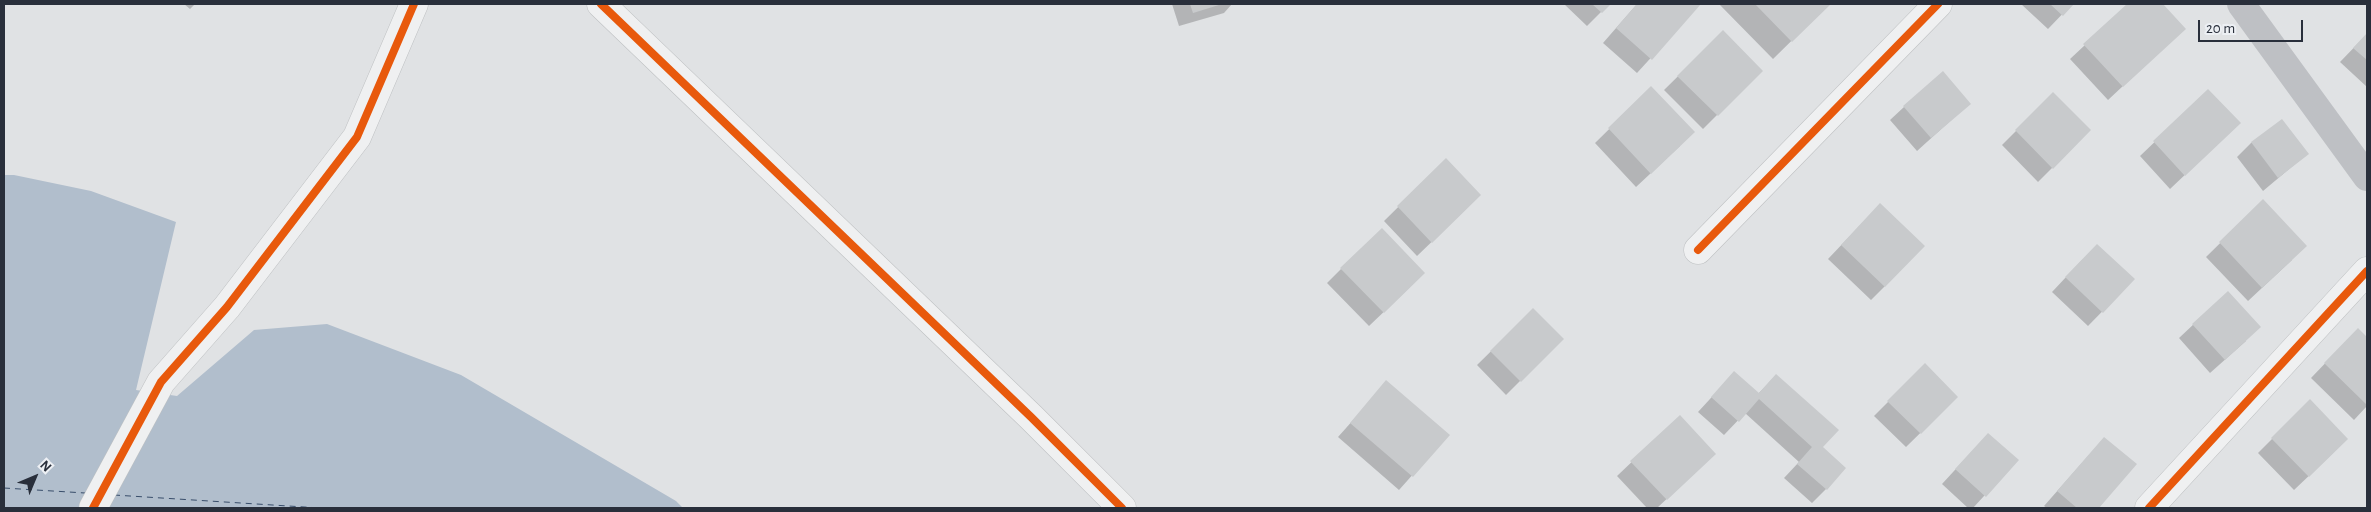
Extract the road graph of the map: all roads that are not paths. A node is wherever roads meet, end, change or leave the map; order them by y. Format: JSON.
{"nodes":[{"id":1,"x":414,"y":4,"type":"edge"},
{"id":2,"x":601,"y":4,"type":"edge"},
{"id":3,"x":1938,"y":4,"type":"edge"},
{"id":4,"x":2241,"y":4,"type":"edge"},
{"id":5,"x":2367,"y":177,"type":"edge"},
{"id":6,"x":1698,"y":250,"type":"dead end"},
{"id":7,"x":2367,"y":271,"type":"edge"},
{"id":8,"x":92,"y":508,"type":"edge"},
{"id":9,"x":1122,"y":508,"type":"edge"},
{"id":10,"x":2149,"y":508,"type":"edge"}],
"edges":[{"from":1,"to":8,"type":"street"},
{"from":2,"to":9,"type":"street"},
{"from":3,"to":6,"type":"street"},
{"from":4,"to":5,"type":"main road"},
{"from":7,"to":10,"type":"street"}]}
